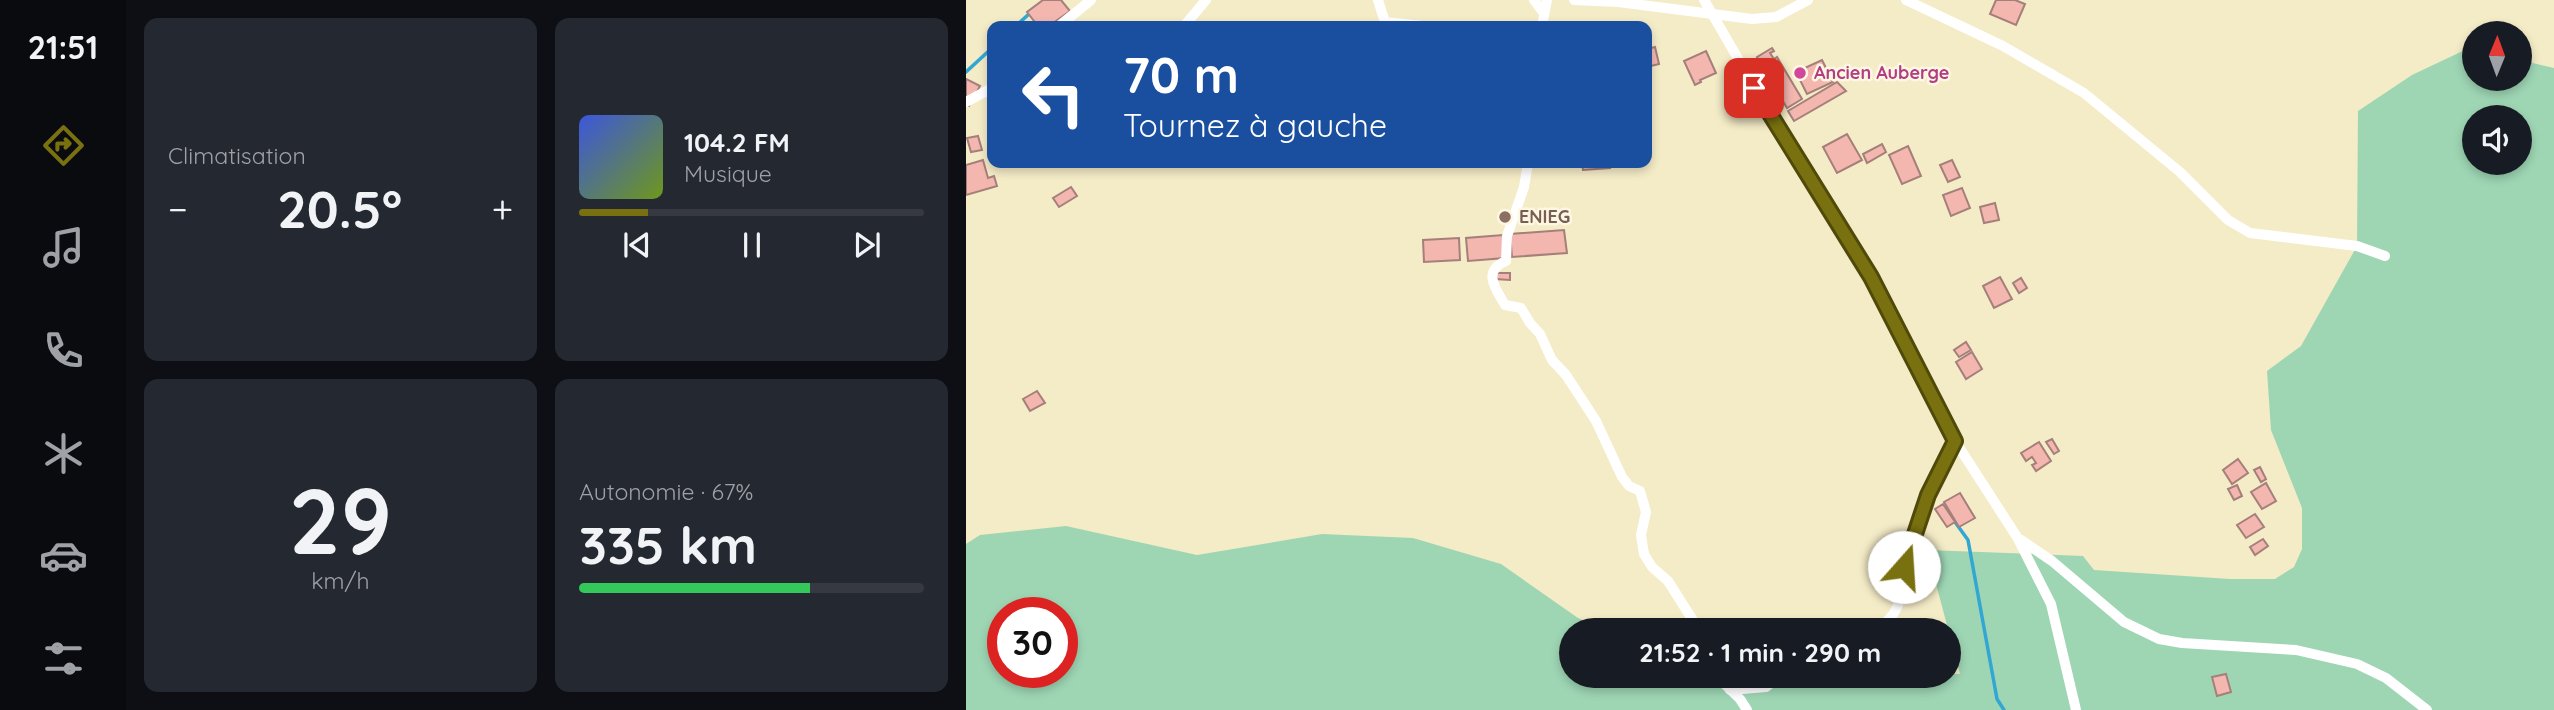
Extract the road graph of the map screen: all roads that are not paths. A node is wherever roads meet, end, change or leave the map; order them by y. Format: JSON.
{"nodes":[{"id":1,"x":1091,"y":0,"type":"edge"},
{"id":2,"x":1206,"y":0,"type":"edge"},
{"id":3,"x":1378,"y":0,"type":"edge"},
{"id":4,"x":1534,"y":0,"type":"edge"},
{"id":5,"x":1547,"y":0,"type":"edge"},
{"id":6,"x":1574,"y":0,"type":"edge"},
{"id":7,"x":1704,"y":0,"type":"edge"},
{"id":8,"x":1808,"y":0,"type":"edge"},
{"id":9,"x":1906,"y":0,"type":"edge"},
{"id":10,"x":1543,"y":12,"type":"junction"},
{"id":11,"x":1713,"y":14,"type":"junction"},
{"id":12,"x":1065,"y":21,"type":"edge"},
{"id":13,"x":1188,"y":21,"type":"edge"},
{"id":14,"x":1385,"y":21,"type":"edge"},
{"id":15,"x":1542,"y":21,"type":"edge"},
{"id":16,"x":987,"y":91,"type":"edge"},
{"id":17,"x":966,"y":102,"type":"edge"},
{"id":18,"x":1527,"y":168,"type":"edge"},
{"id":19,"x":2385,"y":256,"type":"dead end"},
{"id":20,"x":1955,"y":441,"type":"junction"},
{"id":21,"x":2017,"y":537,"type":"junction"},
{"id":22,"x":1692,"y":618,"type":"edge"},
{"id":23,"x":1891,"y":618,"type":"edge"},
{"id":24,"x":1754,"y":688,"type":"edge"},
{"id":25,"x":1730,"y":690,"type":"joint"},
{"id":26,"x":1747,"y":710,"type":"edge"},
{"id":27,"x":2076,"y":710,"type":"edge"},
{"id":28,"x":2427,"y":710,"type":"edge"}],
"edges":[{"from":1,"to":12,"type":"street"},
{"from":2,"to":13,"type":"street"},
{"from":3,"to":14,"type":"street"},
{"from":4,"to":10,"type":"street"},
{"from":5,"to":10,"type":"street"},
{"from":6,"to":11,"type":"street"},
{"from":7,"to":11,"type":"street"},
{"from":8,"to":11,"type":"street"},
{"from":9,"to":19,"type":"street"},
{"from":10,"to":15,"type":"street"},
{"from":11,"to":20,"type":"street"},
{"from":16,"to":17,"type":"street"},
{"from":18,"to":22,"type":"street"},
{"from":20,"to":21,"type":"street"},
{"from":20,"to":23,"type":"street"},
{"from":21,"to":27,"type":"street"},
{"from":21,"to":28,"type":"street"},
{"from":24,"to":25,"type":"street"},
{"from":25,"to":26,"type":"street"}]}
